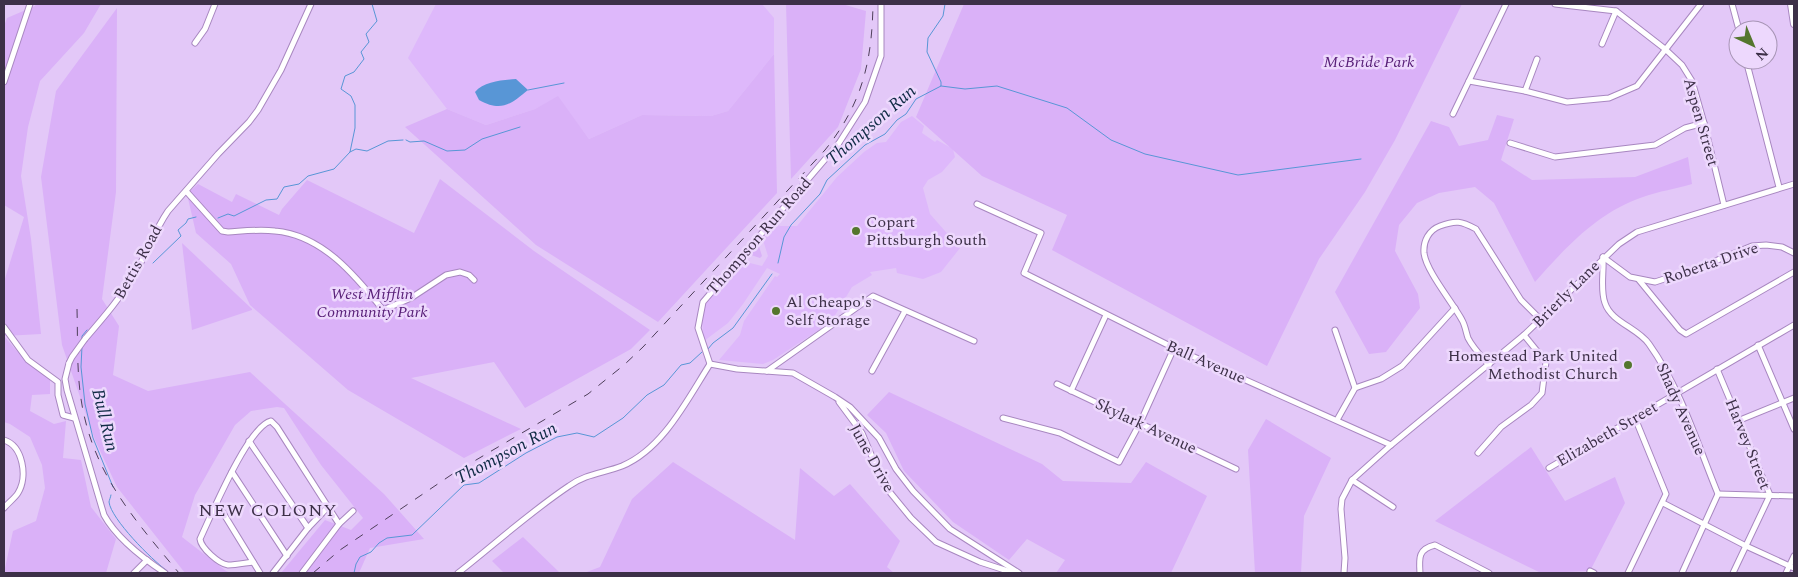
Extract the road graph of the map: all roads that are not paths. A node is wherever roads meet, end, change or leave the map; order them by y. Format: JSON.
{"nodes":[{"id":1,"x":30,"y":4,"type":"edge"},
{"id":2,"x":215,"y":4,"type":"edge"},
{"id":3,"x":311,"y":4,"type":"edge"},
{"id":4,"x":880,"y":4,"type":"edge"},
{"id":5,"x":1506,"y":4,"type":"edge"},
{"id":6,"x":1555,"y":4,"type":"edge"},
{"id":7,"x":1701,"y":4,"type":"edge"},
{"id":8,"x":1732,"y":4,"type":"edge"},
{"id":9,"x":1791,"y":4,"type":"edge"},
{"id":10,"x":1616,"y":11,"type":"junction"},
{"id":11,"x":1736,"y":20,"type":"edge"},
{"id":12,"x":1794,"y":24,"type":"edge"},
{"id":13,"x":195,"y":44,"type":"dead end"},
{"id":14,"x":1602,"y":44,"type":"dead end"},
{"id":15,"x":1665,"y":49,"type":"junction"},
{"id":16,"x":1537,"y":59,"type":"dead end"},
{"id":17,"x":1749,"y":70,"type":"edge"},
{"id":18,"x":1469,"y":81,"type":"junction"},
{"id":19,"x":4,"y":82,"type":"edge"},
{"id":20,"x":1525,"y":91,"type":"junction"},
{"id":21,"x":1454,"y":114,"type":"dead end"},
{"id":22,"x":1704,"y":123,"type":"junction"},
{"id":23,"x":1510,"y":143,"type":"dead end"},
{"id":24,"x":1794,"y":184,"type":"edge"},
{"id":25,"x":1779,"y":187,"type":"junction"},
{"id":26,"x":186,"y":191,"type":"junction"},
{"id":27,"x":976,"y":204,"type":"dead end"},
{"id":28,"x":1724,"y":205,"type":"junction"},
{"id":29,"x":1794,"y":252,"type":"edge"},
{"id":30,"x":1603,"y":258,"type":"junction"},
{"id":31,"x":1794,"y":272,"type":"edge"},
{"id":32,"x":474,"y":280,"type":"dead end"},
{"id":33,"x":1640,"y":280,"type":"junction"},
{"id":34,"x":1455,"y":308,"type":"junction"},
{"id":35,"x":905,"y":311,"type":"junction"},
{"id":36,"x":1106,"y":315,"type":"junction"},
{"id":37,"x":1540,"y":319,"type":"junction"},
{"id":38,"x":1794,"y":325,"type":"edge"},
{"id":39,"x":4,"y":327,"type":"edge"},
{"id":40,"x":1336,"y":330,"type":"dead end"},
{"id":41,"x":1524,"y":335,"type":"junction"},
{"id":42,"x":974,"y":341,"type":"dead end"},
{"id":43,"x":1758,"y":345,"type":"junction"},
{"id":44,"x":1174,"y":348,"type":"junction"},
{"id":45,"x":710,"y":364,"type":"junction"},
{"id":46,"x":1489,"y":365,"type":"junction"},
{"id":47,"x":1717,"y":369,"type":"junction"},
{"id":48,"x":767,"y":371,"type":"junction"},
{"id":49,"x":872,"y":371,"type":"dead end"},
{"id":50,"x":1057,"y":384,"type":"dead end"},
{"id":51,"x":1355,"y":388,"type":"junction"},
{"id":52,"x":1071,"y":391,"type":"junction"},
{"id":53,"x":1678,"y":393,"type":"junction"},
{"id":54,"x":836,"y":397,"type":"junction"},
{"id":55,"x":1794,"y":398,"type":"edge"},
{"id":56,"x":1783,"y":402,"type":"junction"},
{"id":57,"x":74,"y":418,"type":"junction"},
{"id":58,"x":1003,"y":418,"type":"dead end"},
{"id":59,"x":1635,"y":418,"type":"junction"},
{"id":60,"x":1337,"y":420,"type":"junction"},
{"id":61,"x":1740,"y":420,"type":"junction"},
{"id":62,"x":1140,"y":423,"type":"junction"},
{"id":63,"x":1794,"y":429,"type":"edge"},
{"id":64,"x":4,"y":440,"type":"edge"},
{"id":65,"x":248,"y":441,"type":"junction"},
{"id":66,"x":1391,"y":445,"type":"junction"},
{"id":67,"x":1478,"y":453,"type":"dead end"},
{"id":68,"x":1549,"y":468,"type":"dead end"},
{"id":69,"x":1236,"y":469,"type":"dead end"},
{"id":70,"x":232,"y":472,"type":"junction"},
{"id":71,"x":1352,"y":480,"type":"junction"},
{"id":72,"x":1718,"y":494,"type":"junction"},
{"id":73,"x":1770,"y":495,"type":"junction"},
{"id":74,"x":1794,"y":496,"type":"edge"},
{"id":75,"x":217,"y":504,"type":"junction"},
{"id":76,"x":1663,"y":504,"type":"junction"},
{"id":77,"x":328,"y":507,"type":"junction"},
{"id":78,"x":1393,"y":507,"type":"dead end"},
{"id":79,"x":4,"y":508,"type":"edge"},
{"id":80,"x":354,"y":512,"type":"dead end"},
{"id":81,"x":339,"y":524,"type":"junction"},
{"id":82,"x":1705,"y":525,"type":"junction"},
{"id":83,"x":308,"y":528,"type":"junction"},
{"id":84,"x":1746,"y":546,"type":"junction"},
{"id":85,"x":287,"y":556,"type":"junction"},
{"id":86,"x":1794,"y":556,"type":"edge"},
{"id":87,"x":147,"y":560,"type":"junction"},
{"id":88,"x":253,"y":562,"type":"junction"},
{"id":89,"x":1792,"y":567,"type":"edge"},
{"id":90,"x":134,"y":573,"type":"edge"},
{"id":91,"x":165,"y":573,"type":"edge"},
{"id":92,"x":260,"y":573,"type":"edge"},
{"id":93,"x":274,"y":573,"type":"edge"},
{"id":94,"x":302,"y":573,"type":"edge"},
{"id":95,"x":458,"y":573,"type":"edge"},
{"id":96,"x":1014,"y":573,"type":"edge"},
{"id":97,"x":1018,"y":573,"type":"edge"},
{"id":98,"x":1344,"y":573,"type":"edge"},
{"id":99,"x":1420,"y":573,"type":"edge"},
{"id":100,"x":1489,"y":573,"type":"edge"},
{"id":101,"x":1628,"y":573,"type":"edge"},
{"id":102,"x":1682,"y":573,"type":"edge"},
{"id":103,"x":1733,"y":573,"type":"edge"},
{"id":104,"x":1786,"y":573,"type":"edge"}],
"edges":[{"from":1,"to":19,"type":"street"},
{"from":2,"to":13,"type":"street"},
{"from":3,"to":26,"type":"street","name":"Bettis Road"},
{"from":4,"to":45,"type":"street","name":"Thompson Run Road"},
{"from":5,"to":18,"type":"street"},
{"from":6,"to":10,"type":"street"},
{"from":7,"to":15,"type":"street"},
{"from":8,"to":11,"type":"street"},
{"from":9,"to":12,"type":"main road"},
{"from":10,"to":14,"type":"street"},
{"from":10,"to":15,"type":"street","name":"Aspen Street"},
{"from":15,"to":20,"type":"street"},
{"from":15,"to":22,"type":"street","name":"Aspen Street"},
{"from":16,"to":20,"type":"street"},
{"from":17,"to":25,"type":"street"},
{"from":18,"to":20,"type":"street"},
{"from":18,"to":21,"type":"street"},
{"from":22,"to":23,"type":"street"},
{"from":22,"to":28,"type":"street","name":"Aspen Street"},
{"from":24,"to":25,"type":"street","name":"Brierly Lane"},
{"from":25,"to":28,"type":"street","name":"Brierly Lane"},
{"from":26,"to":32,"type":"street"},
{"from":26,"to":57,"type":"street","name":"Bettis Road","bridge":true},
{"from":27,"to":36,"type":"street","name":"Ball Avenue"},
{"from":28,"to":30,"type":"street","name":"Brierly Lane"},
{"from":29,"to":33,"type":"street","name":"Roberta Drive"},
{"from":30,"to":33,"type":"street","name":"Roberta Drive"},
{"from":30,"to":37,"type":"street","name":"Brierly Lane"},
{"from":30,"to":53,"type":"street","name":"Shady Avenue"},
{"from":31,"to":33,"type":"street"},
{"from":34,"to":37,"type":"street"},
{"from":34,"to":46,"type":"street"},
{"from":34,"to":51,"type":"street"},
{"from":35,"to":42,"type":"street"},
{"from":35,"to":48,"type":"street"},
{"from":35,"to":49,"type":"street"},
{"from":36,"to":44,"type":"street","name":"Ball Avenue"},
{"from":36,"to":52,"type":"street"},
{"from":37,"to":41,"type":"street","name":"Brierly Lane"},
{"from":38,"to":43,"type":"street","name":"Elizabeth Street"},
{"from":39,"to":57,"type":"street"},
{"from":40,"to":51,"type":"street"},
{"from":41,"to":46,"type":"street","name":"Brierly Lane"},
{"from":41,"to":67,"type":"street"},
{"from":43,"to":47,"type":"street","name":"Elizabeth Street"},
{"from":43,"to":56,"type":"street"},
{"from":44,"to":60,"type":"street","name":"Ball Avenue"},
{"from":44,"to":62,"type":"street"},
{"from":45,"to":48,"type":"street"},
{"from":45,"to":95,"type":"street"},
{"from":46,"to":66,"type":"street","name":"Brierly Lane"},
{"from":47,"to":53,"type":"street","name":"Elizabeth Street"},
{"from":47,"to":61,"type":"street","name":"Harvey Street"},
{"from":48,"to":54,"type":"street"},
{"from":50,"to":52,"type":"street","name":"Skylark Avenue"},
{"from":51,"to":60,"type":"street"},
{"from":52,"to":62,"type":"street","name":"Skylark Avenue"},
{"from":53,"to":59,"type":"street","name":"Elizabeth Street"},
{"from":53,"to":72,"type":"street","name":"Shady Avenue"},
{"from":54,"to":96,"type":"street","name":"June Drive"},
{"from":54,"to":97,"type":"street"},
{"from":55,"to":56,"type":"street"},
{"from":56,"to":61,"type":"street"},
{"from":56,"to":63,"type":"street"},
{"from":57,"to":87,"type":"street","name":"Bettis Road"},
{"from":58,"to":62,"type":"street"},
{"from":59,"to":68,"type":"street","name":"Elizabeth Street"},
{"from":59,"to":76,"type":"street"},
{"from":60,"to":66,"type":"street","name":"Ball Avenue"},
{"from":61,"to":73,"type":"street","name":"Harvey Street"},
{"from":62,"to":69,"type":"street","name":"Skylark Avenue"},
{"from":64,"to":79,"type":"street"},
{"from":65,"to":70,"type":"street"},
{"from":65,"to":77,"type":"street"},
{"from":65,"to":83,"type":"street"},
{"from":66,"to":71,"type":"street","name":"Brierly Lane"},
{"from":70,"to":75,"type":"street"},
{"from":70,"to":85,"type":"street"},
{"from":71,"to":78,"type":"street"},
{"from":71,"to":98,"type":"street","name":"Brierly Lane"},
{"from":72,"to":73,"type":"street"},
{"from":72,"to":82,"type":"street"},
{"from":73,"to":74,"type":"street"},
{"from":73,"to":84,"type":"street","name":"Harvey Street"},
{"from":75,"to":88,"type":"street"},
{"from":75,"to":88,"type":"street"},
{"from":76,"to":82,"type":"street"},
{"from":76,"to":101,"type":"street"},
{"from":77,"to":81,"type":"street"},
{"from":77,"to":83,"type":"street"},
{"from":80,"to":81,"type":"street"},
{"from":81,"to":94,"type":"street"},
{"from":82,"to":84,"type":"street"},
{"from":82,"to":102,"type":"street"},
{"from":83,"to":85,"type":"street"},
{"from":84,"to":89,"type":"street"},
{"from":84,"to":103,"type":"street","name":"Harvey Street"},
{"from":85,"to":93,"type":"street"},
{"from":86,"to":89,"type":"street"},
{"from":87,"to":90,"type":"street"},
{"from":87,"to":91,"type":"street","name":"Bettis Road"},
{"from":88,"to":92,"type":"street"},
{"from":89,"to":104,"type":"street"},
{"from":99,"to":100,"type":"street"}]}
